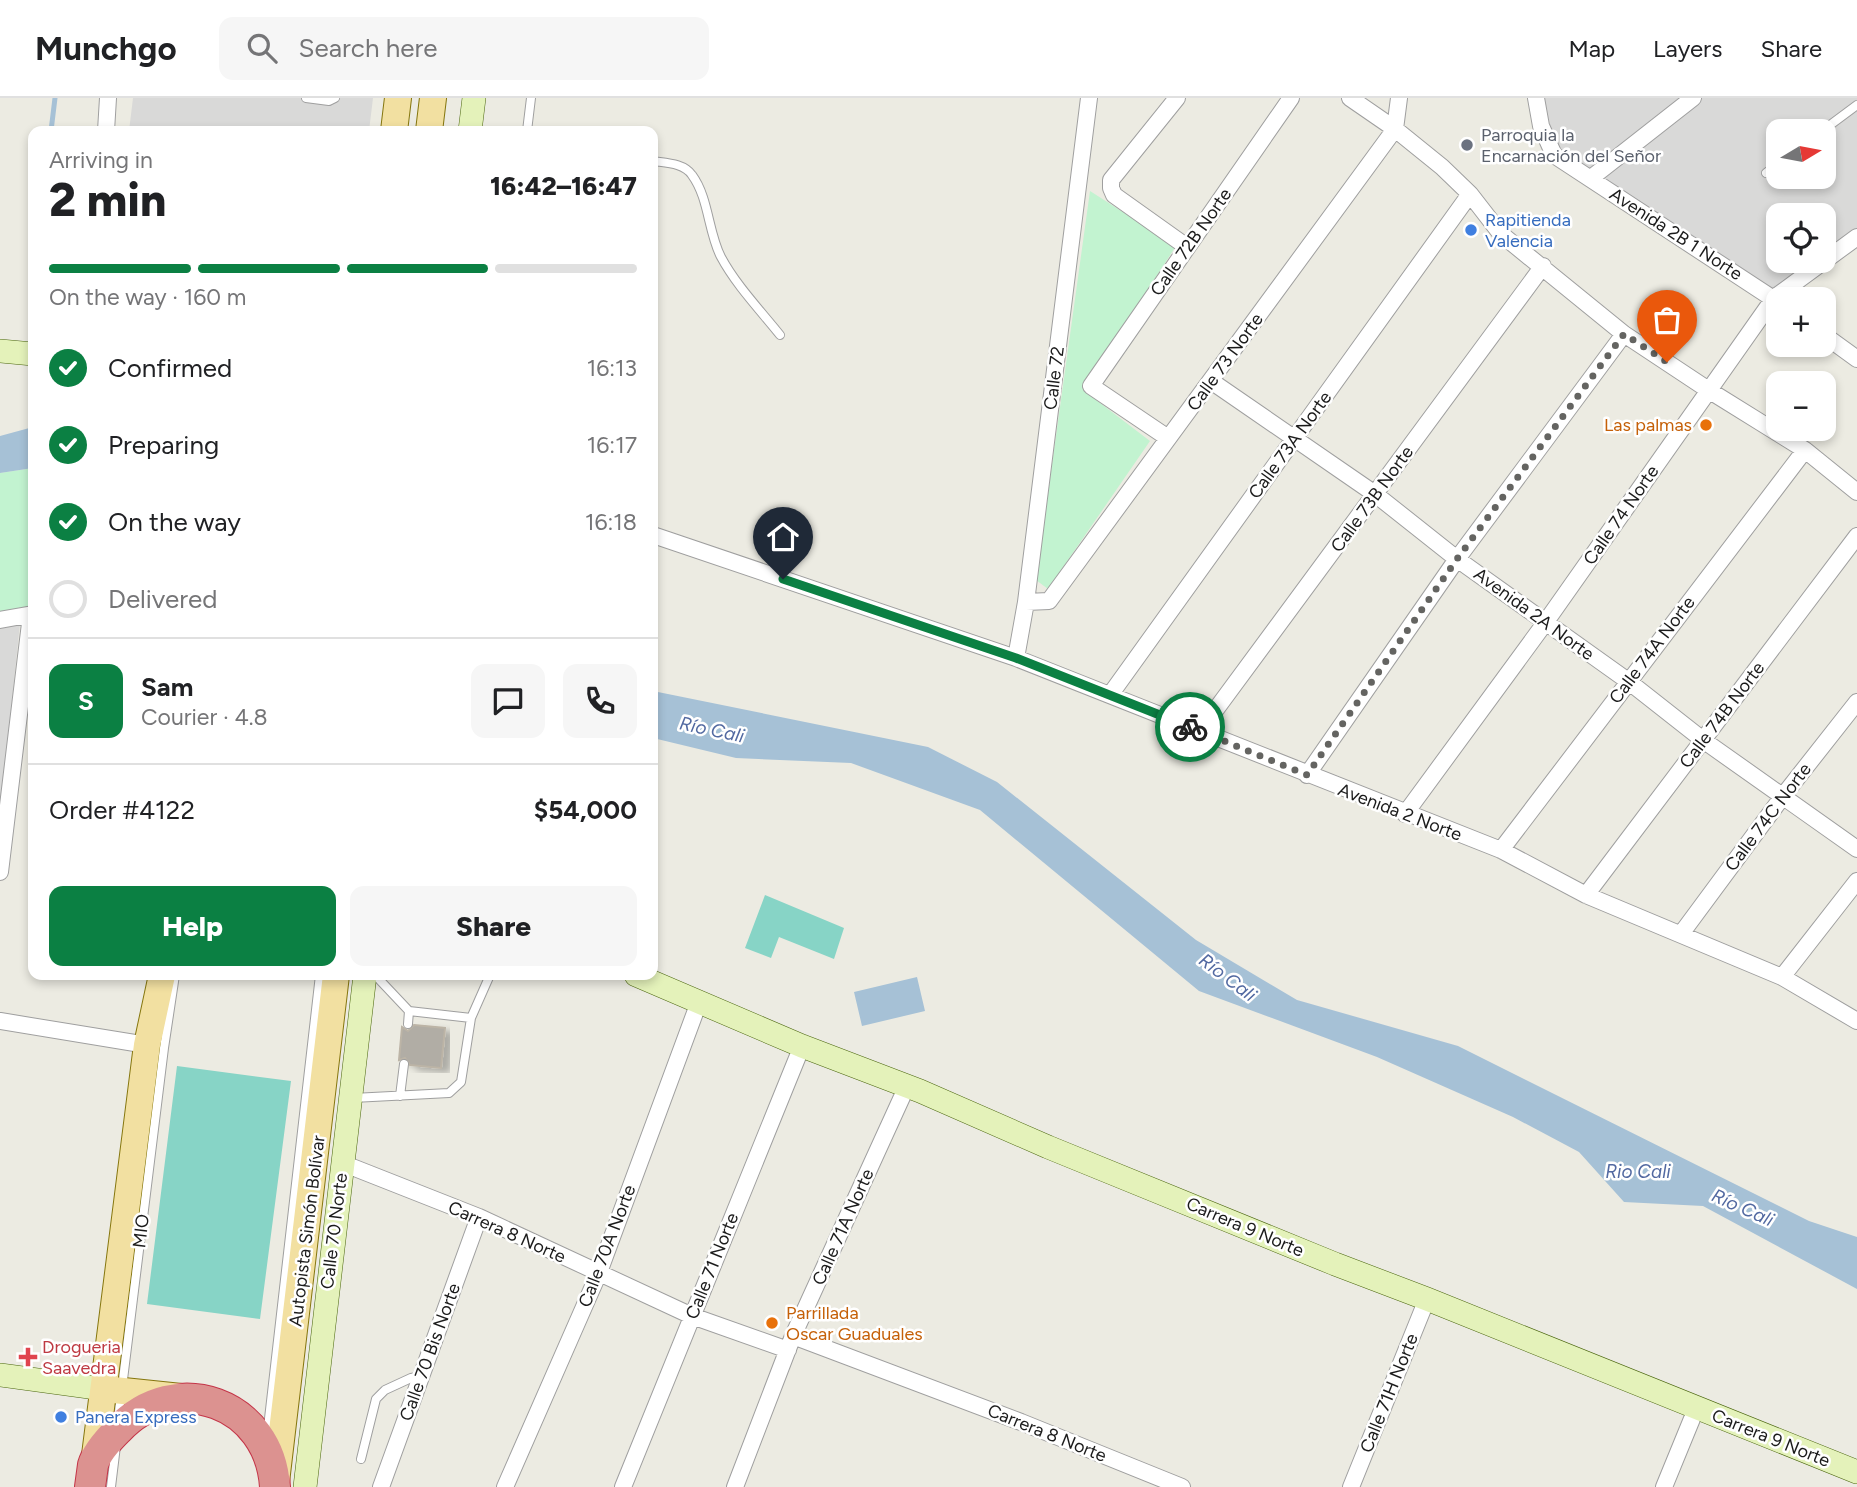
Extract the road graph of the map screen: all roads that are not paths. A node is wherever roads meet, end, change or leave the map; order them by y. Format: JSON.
{"nodes":[{"id":1,"x":108,"y":98,"type":"edge"},
{"id":2,"x":306,"y":98,"type":"edge"},
{"id":3,"x":335,"y":98,"type":"edge"},
{"id":4,"x":398,"y":98,"type":"edge"},
{"id":5,"x":433,"y":98,"type":"edge"},
{"id":6,"x":474,"y":98,"type":"edge"},
{"id":7,"x":531,"y":98,"type":"edge"},
{"id":8,"x":1089,"y":98,"type":"edge"},
{"id":9,"x":1177,"y":98,"type":"edge"},
{"id":10,"x":1290,"y":98,"type":"edge"},
{"id":11,"x":1350,"y":98,"type":"edge"},
{"id":12,"x":1399,"y":98,"type":"edge"},
{"id":13,"x":1536,"y":98,"type":"edge"},
{"id":14,"x":1693,"y":98,"type":"edge"},
{"id":15,"x":1857,"y":105,"type":"edge"},
{"id":16,"x":1836,"y":121,"type":"edge"},
{"id":17,"x":106,"y":126,"type":"edge"},
{"id":18,"x":395,"y":126,"type":"edge"},
{"id":19,"x":430,"y":126,"type":"edge"},
{"id":20,"x":471,"y":126,"type":"edge"},
{"id":21,"x":528,"y":126,"type":"edge"},
{"id":22,"x":1395,"y":129,"type":"junction"},
{"id":23,"x":658,"y":162,"type":"edge"},
{"id":24,"x":1591,"y":178,"type":"junction"},
{"id":25,"x":1470,"y":194,"type":"junction"},
{"id":26,"x":1857,"y":237,"type":"edge"},
{"id":27,"x":1187,"y":247,"type":"junction"},
{"id":28,"x":1543,"y":266,"type":"junction"},
{"id":29,"x":1793,"y":287,"type":"edge"},
{"id":30,"x":1766,"y":293,"type":"edge"},
{"id":31,"x":1766,"y":314,"type":"edge"},
{"id":32,"x":1624,"y":334,"type":"junction"},
{"id":33,"x":0,"y":335,"type":"edge"},
{"id":34,"x":780,"y":335,"type":"dead end"},
{"id":35,"x":28,"y":338,"type":"edge"},
{"id":36,"x":1836,"y":344,"type":"edge"},
{"id":37,"x":0,"y":351,"type":"edge"},
{"id":38,"x":28,"y":354,"type":"edge"},
{"id":39,"x":1857,"y":359,"type":"edge"},
{"id":40,"x":1210,"y":381,"type":"junction"},
{"id":41,"x":1710,"y":391,"type":"junction"},
{"id":42,"x":1168,"y":438,"type":"junction"},
{"id":43,"x":1295,"y":438,"type":"junction"},
{"id":44,"x":1805,"y":450,"type":"junction"},
{"id":45,"x":1857,"y":492,"type":"edge"},
{"id":46,"x":1375,"y":494,"type":"junction"},
{"id":47,"x":1857,"y":536,"type":"edge"},
{"id":48,"x":658,"y":537,"type":"edge"},
{"id":49,"x":1457,"y":559,"type":"junction"},
{"id":50,"x":1026,"y":602,"type":"junction"},
{"id":51,"x":28,"y":616,"type":"edge"},
{"id":52,"x":0,"y":620,"type":"edge"},
{"id":53,"x":1545,"y":623,"type":"junction"},
{"id":54,"x":28,"y":647,"type":"edge"},
{"id":55,"x":1016,"y":658,"type":"junction"},
{"id":56,"x":1629,"y":681,"type":"junction"},
{"id":57,"x":1110,"y":695,"type":"junction"},
{"id":58,"x":1857,"y":702,"type":"edge"},
{"id":59,"x":1200,"y":731,"type":"junction"},
{"id":60,"x":1703,"y":740,"type":"junction"},
{"id":61,"x":1307,"y":775,"type":"junction"},
{"id":62,"x":1783,"y":796,"type":"junction"},
{"id":63,"x":1405,"y":814,"type":"junction"},
{"id":64,"x":1857,"y":849,"type":"edge"},
{"id":65,"x":1501,"y":850,"type":"junction"},
{"id":66,"x":0,"y":872,"type":"edge"},
{"id":67,"x":1857,"y":881,"type":"edge"},
{"id":68,"x":1586,"y":895,"type":"junction"},
{"id":69,"x":1681,"y":934,"type":"junction"},
{"id":70,"x":1782,"y":977,"type":"junction"},
{"id":71,"x":163,"y":980,"type":"edge"},
{"id":72,"x":164,"y":980,"type":"edge"},
{"id":73,"x":319,"y":980,"type":"edge"},
{"id":74,"x":335,"y":980,"type":"edge"},
{"id":75,"x":364,"y":980,"type":"edge"},
{"id":76,"x":380,"y":980,"type":"edge"},
{"id":77,"x":489,"y":980,"type":"edge"},
{"id":78,"x":648,"y":980,"type":"edge"},
{"id":79,"x":699,"y":1002,"type":"junction"},
{"id":80,"x":409,"y":1011,"type":"junction"},
{"id":81,"x":471,"y":1018,"type":"junction"},
{"id":82,"x":0,"y":1021,"type":"edge"},
{"id":83,"x":1857,"y":1021,"type":"edge"},
{"id":84,"x":408,"y":1024,"type":"dead end"},
{"id":85,"x":147,"y":1045,"type":"junction"},
{"id":86,"x":802,"y":1046,"type":"junction"},
{"id":87,"x":404,"y":1064,"type":"dead end"},
{"id":88,"x":907,"y":1086,"type":"junction"},
{"id":89,"x":400,"y":1096,"type":"junction"},
{"id":90,"x":350,"y":1098,"type":"junction"},
{"id":91,"x":342,"y":1163,"type":"junction"},
{"id":92,"x":479,"y":1217,"type":"junction"},
{"id":93,"x":598,"y":1275,"type":"junction"},
{"id":94,"x":1427,"y":1299,"type":"junction"},
{"id":95,"x":692,"y":1316,"type":"junction"},
{"id":96,"x":791,"y":1343,"type":"junction"},
{"id":97,"x":0,"y":1375,"type":"edge"},
{"id":98,"x":422,"y":1376,"type":"junction"},
{"id":99,"x":113,"y":1390,"type":"junction"},
{"id":100,"x":190,"y":1398,"type":"junction"},
{"id":101,"x":1696,"y":1409,"type":"junction"},
{"id":102,"x":117,"y":1430,"type":"junction"},
{"id":103,"x":361,"y":1459,"type":"dead end"},
{"id":104,"x":1857,"y":1472,"type":"edge"},
{"id":105,"x":269,"y":1473,"type":"edge"},
{"id":106,"x":92,"y":1475,"type":"edge"},
{"id":107,"x":111,"y":1487,"type":"edge"},
{"id":108,"x":305,"y":1487,"type":"edge"},
{"id":109,"x":381,"y":1487,"type":"edge"},
{"id":110,"x":505,"y":1487,"type":"edge"},
{"id":111,"x":623,"y":1487,"type":"edge"},
{"id":112,"x":734,"y":1487,"type":"edge"},
{"id":113,"x":1182,"y":1487,"type":"edge"},
{"id":114,"x":1351,"y":1487,"type":"edge"},
{"id":115,"x":1664,"y":1487,"type":"edge"}],
"edges":[{"from":1,"to":17,"type":"street"},
{"from":2,"to":3,"type":"lane"},
{"from":4,"to":18,"type":"main road"},
{"from":5,"to":19,"type":"main road"},
{"from":6,"to":20,"type":"street"},
{"from":7,"to":21,"type":"lane"},
{"from":8,"to":50,"type":"street","name":"Calle 72"},
{"from":9,"to":27,"type":"street"},
{"from":10,"to":27,"type":"street","name":"Calle 72B Norte"},
{"from":11,"to":22,"type":"street"},
{"from":12,"to":22,"type":"street","name":"Calle 73 Norte"},
{"from":13,"to":24,"type":"street","name":"Avenida 2B 1 Norte"},
{"from":14,"to":24,"type":"street"},
{"from":15,"to":16,"type":"lane"},
{"from":22,"to":25,"type":"street"},
{"from":22,"to":40,"type":"street","name":"Calle 73 Norte"},
{"from":23,"to":34,"type":"lane"},
{"from":24,"to":30,"type":"street","name":"Avenida 2B 1 Norte"},
{"from":25,"to":28,"type":"street"},
{"from":25,"to":43,"type":"street","name":"Calle 73A Norte"},
{"from":26,"to":29,"type":"street","name":"Calle 74 Norte"},
{"from":27,"to":42,"type":"street","name":"Calle 72B Norte"},
{"from":28,"to":32,"type":"street"},
{"from":28,"to":46,"type":"street","name":"Calle 73B Norte"},
{"from":31,"to":41,"type":"street","name":"Calle 74 Norte"},
{"from":32,"to":41,"type":"street"},
{"from":32,"to":49,"type":"street"},
{"from":33,"to":35,"type":"street"},
{"from":36,"to":39,"type":"street"},
{"from":37,"to":38,"type":"street"},
{"from":40,"to":42,"type":"street","name":"Calle 73 Norte"},
{"from":40,"to":43,"type":"street","name":"Avenida 2A Norte"},
{"from":41,"to":44,"type":"street"},
{"from":41,"to":53,"type":"street","name":"Calle 74 Norte"},
{"from":42,"to":50,"type":"street","name":"Calle 73 Norte"},
{"from":43,"to":46,"type":"street","name":"Avenida 2A Norte"},
{"from":43,"to":57,"type":"street","name":"Calle 73A Norte"},
{"from":44,"to":45,"type":"street"},
{"from":44,"to":56,"type":"street","name":"Calle 74A Norte"},
{"from":46,"to":49,"type":"street","name":"Avenida 2A Norte"},
{"from":46,"to":59,"type":"street","name":"Calle 73B Norte"},
{"from":47,"to":60,"type":"street","name":"Calle 74B Norte"},
{"from":48,"to":55,"type":"street","name":"Avenida 2 Norte"},
{"from":49,"to":53,"type":"street","name":"Avenida 2A Norte"},
{"from":49,"to":61,"type":"street"},
{"from":50,"to":55,"type":"street","name":"Calle 72"},
{"from":51,"to":52,"type":"street"},
{"from":53,"to":56,"type":"street","name":"Avenida 2A Norte"},
{"from":53,"to":63,"type":"street","name":"Calle 74 Norte"},
{"from":54,"to":66,"type":"street"},
{"from":55,"to":57,"type":"street","name":"Avenida 2 Norte"},
{"from":56,"to":60,"type":"street","name":"Avenida 2A Norte"},
{"from":56,"to":65,"type":"street","name":"Calle 74A Norte"},
{"from":57,"to":59,"type":"street","name":"Avenida 2 Norte"},
{"from":58,"to":62,"type":"street","name":"Calle 74C Norte"},
{"from":59,"to":61,"type":"street","name":"Avenida 2 Norte"},
{"from":60,"to":62,"type":"street","name":"Avenida 2A Norte"},
{"from":60,"to":68,"type":"street","name":"Calle 74B Norte"},
{"from":61,"to":63,"type":"street","name":"Avenida 2 Norte"},
{"from":62,"to":64,"type":"street","name":"Avenida 2A Norte"},
{"from":62,"to":69,"type":"street","name":"Calle 74C Norte"},
{"from":63,"to":65,"type":"street","name":"Avenida 2 Norte"},
{"from":65,"to":68,"type":"street","name":"Avenida 2 Norte"},
{"from":67,"to":70,"type":"street"},
{"from":68,"to":69,"type":"street","name":"Avenida 2 Norte"},
{"from":69,"to":70,"type":"street","name":"Avenida 2 Norte"},
{"from":70,"to":83,"type":"street","name":"Avenida 2 Norte"},
{"from":71,"to":85,"type":"main road"},
{"from":72,"to":99,"type":"lane","name":"MIO"},
{"from":73,"to":105,"type":"lane"},
{"from":74,"to":105,"type":"main road","name":"Autopista Simón Bolívar"},
{"from":75,"to":90,"type":"street","name":"Calle 70 Norte"},
{"from":76,"to":80,"type":"lane"},
{"from":77,"to":81,"type":"lane"},
{"from":78,"to":79,"type":"street","name":"Carrera 9 Norte"},
{"from":79,"to":86,"type":"street","name":"Carrera 9 Norte"},
{"from":79,"to":93,"type":"street","name":"Calle 70A Norte"},
{"from":80,"to":81,"type":"lane"},
{"from":80,"to":84,"type":"lane"},
{"from":81,"to":89,"type":"lane"},
{"from":82,"to":85,"type":"street"},
{"from":85,"to":99,"type":"main road"},
{"from":86,"to":88,"type":"street","name":"Carrera 9 Norte"},
{"from":86,"to":95,"type":"street","name":"Calle 71 Norte"},
{"from":87,"to":89,"type":"lane"},
{"from":88,"to":94,"type":"street","name":"Carrera 9 Norte"},
{"from":88,"to":96,"type":"street","name":"Calle 71A Norte"},
{"from":89,"to":90,"type":"lane"},
{"from":90,"to":91,"type":"street","name":"Calle 70 Norte"},
{"from":91,"to":92,"type":"street","name":"Carrera 8 Norte"},
{"from":91,"to":108,"type":"street","name":"Calle 70 Norte"},
{"from":92,"to":93,"type":"street","name":"Carrera 8 Norte"},
{"from":92,"to":98,"type":"street","name":"Calle 70 Bis Norte"},
{"from":93,"to":95,"type":"street","name":"Carrera 8 Norte"},
{"from":93,"to":110,"type":"street","name":"Calle 70A Norte"},
{"from":94,"to":101,"type":"street","name":"Carrera 9 Norte"},
{"from":94,"to":114,"type":"street","name":"Calle 71H Norte"},
{"from":95,"to":96,"type":"street","name":"Carrera 8 Norte"},
{"from":95,"to":111,"type":"street","name":"Calle 71 Norte"},
{"from":96,"to":112,"type":"street","name":"Calle 71A Norte"},
{"from":96,"to":113,"type":"street","name":"Carrera 8 Norte"},
{"from":97,"to":99,"type":"street"},
{"from":98,"to":103,"type":"lane"},
{"from":98,"to":109,"type":"street","name":"Calle 70 Bis Norte"},
{"from":99,"to":100,"type":"main road"},
{"from":99,"to":102,"type":"lane","name":"MIO"},
{"from":99,"to":106,"type":"main road"},
{"from":100,"to":102,"type":"highway"},
{"from":100,"to":105,"type":"highway"},
{"from":101,"to":104,"type":"street","name":"Carrera 9 Norte"},
{"from":101,"to":115,"type":"street"},
{"from":102,"to":106,"type":"highway"},
{"from":102,"to":107,"type":"lane","name":"MIO"}]}
